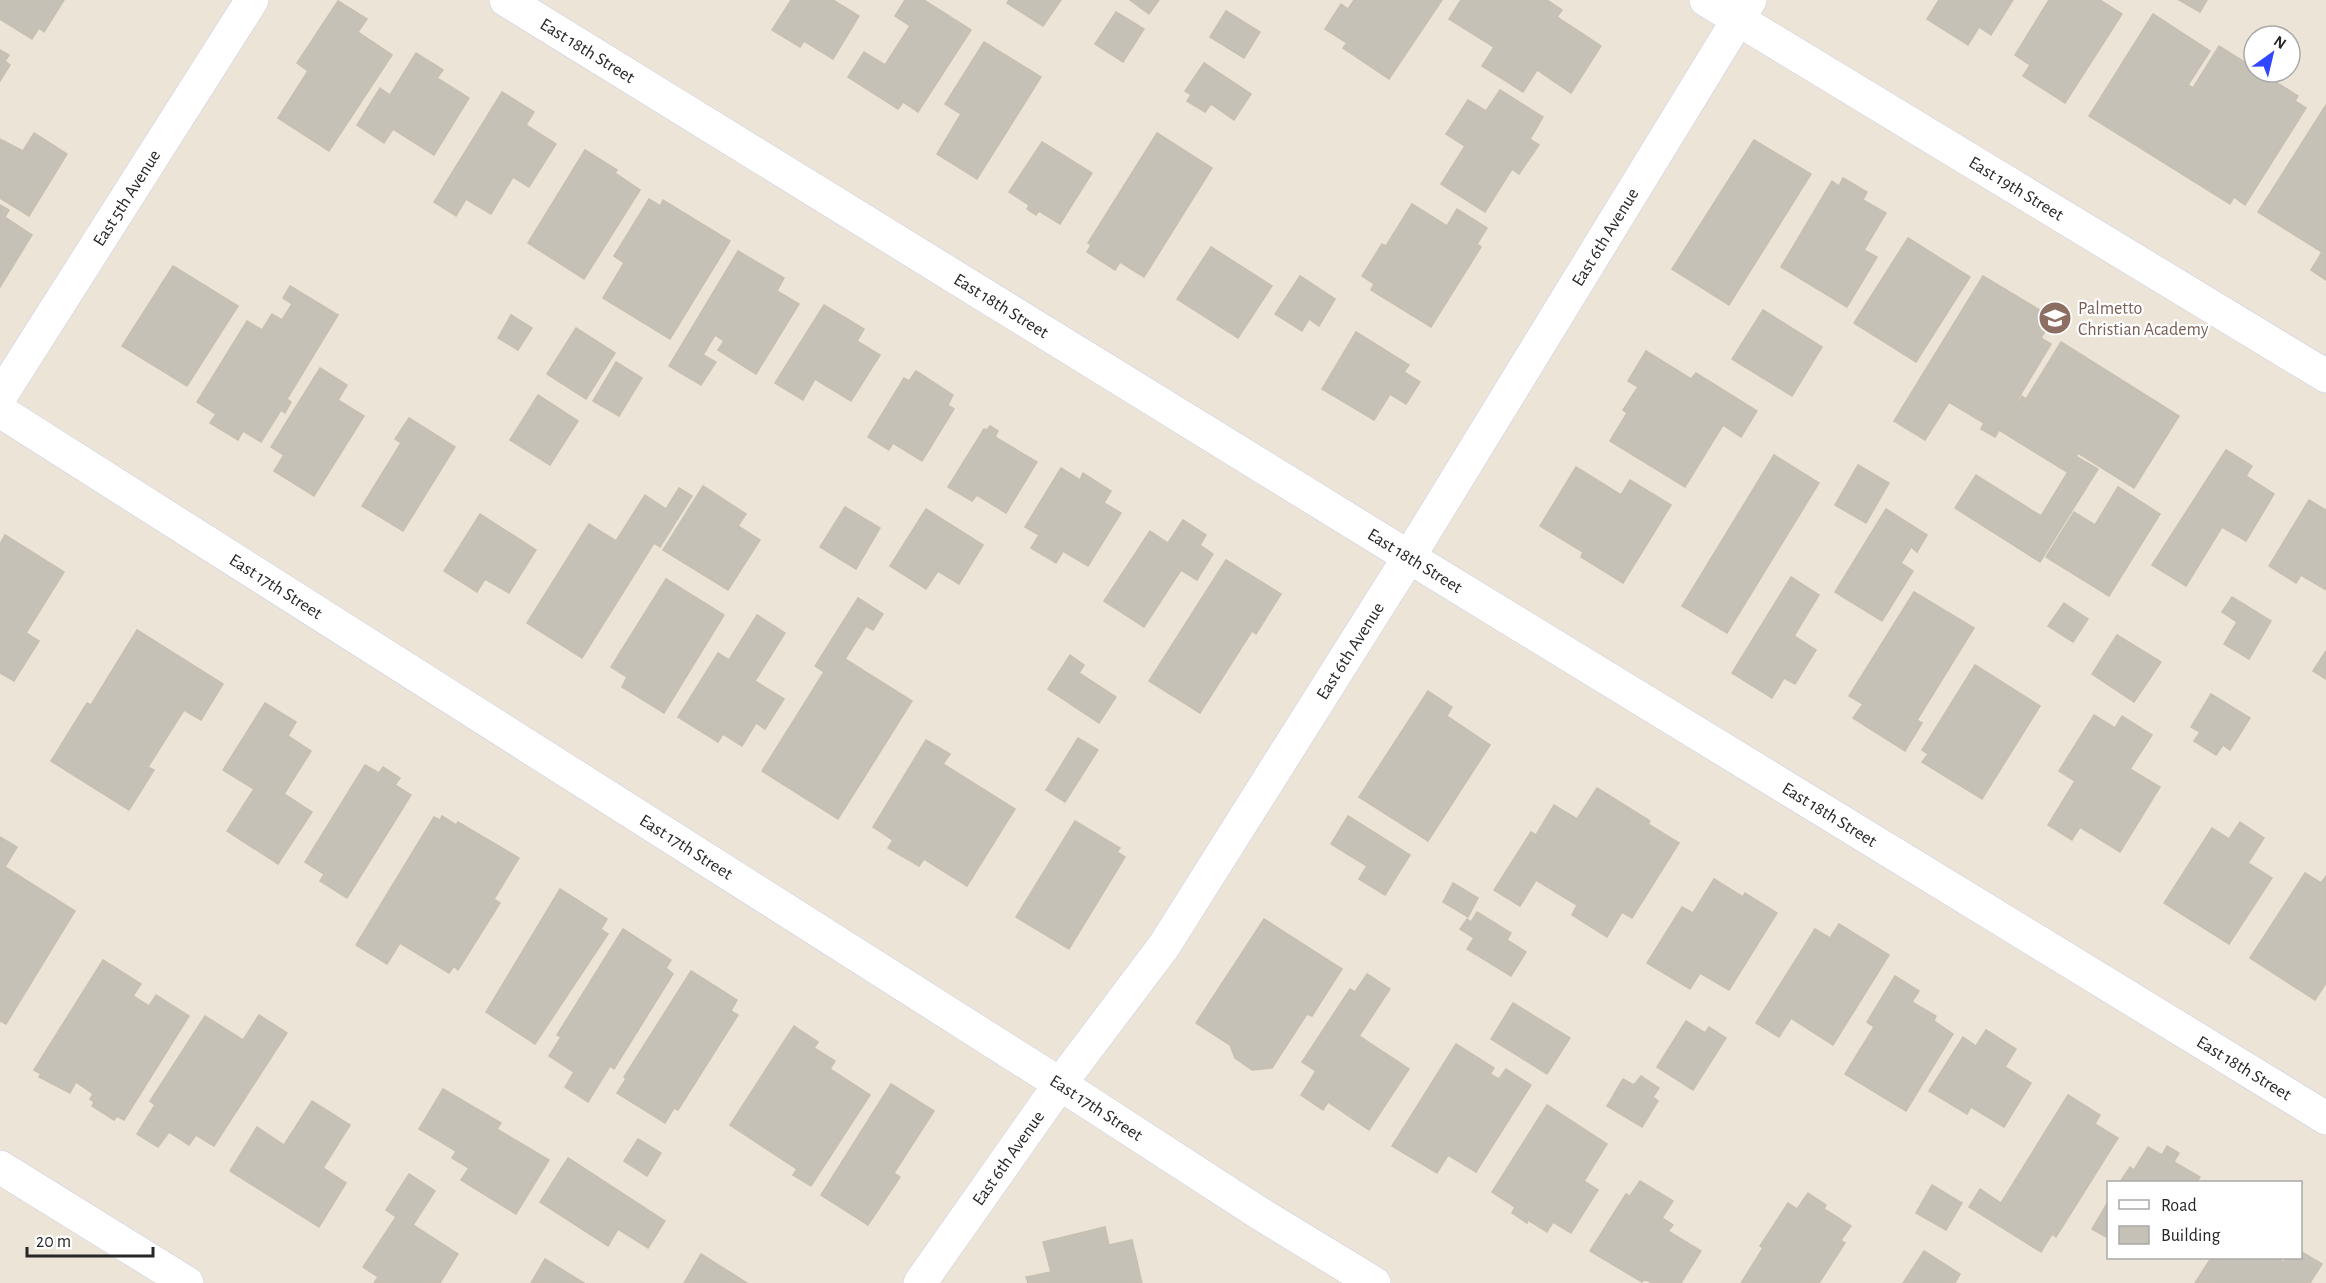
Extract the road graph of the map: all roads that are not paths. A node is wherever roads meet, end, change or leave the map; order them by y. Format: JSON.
{"nodes":[{"id":1,"x":252,"y":0,"type":"edge"},
{"id":2,"x":506,"y":0,"type":"edge"},
{"id":3,"x":1706,"y":0,"type":"edge"},
{"id":4,"x":1744,"y":10,"type":"edge"},
{"id":5,"x":2326,"y":376,"type":"edge"},
{"id":6,"x":0,"y":397,"type":"edge"},
{"id":7,"x":0,"y":411,"type":"edge"},
{"id":8,"x":1409,"y":557,"type":"junction"},
{"id":9,"x":1060,"y":1084,"type":"junction"},
{"id":10,"x":2326,"y":1119,"type":"edge"},
{"id":11,"x":0,"y":1167,"type":"edge"},
{"id":12,"x":187,"y":1283,"type":"edge"},
{"id":13,"x":920,"y":1283,"type":"edge"},
{"id":14,"x":1374,"y":1283,"type":"edge"}],
"edges":[{"from":1,"to":6,"type":"street","name":"East 5th Avenue"},
{"from":2,"to":8,"type":"street","name":"East 18th Street"},
{"from":3,"to":4,"type":"street","name":"East 19th Street"},
{"from":4,"to":5,"type":"street","name":"East 19th Street"},
{"from":4,"to":8,"type":"street","name":"East 6th Avenue"},
{"from":7,"to":9,"type":"street","name":"East 17th Street"},
{"from":8,"to":9,"type":"street","name":"East 6th Avenue"},
{"from":8,"to":10,"type":"street","name":"East 18th Street"},
{"from":9,"to":13,"type":"street","name":"East 6th Avenue"},
{"from":9,"to":14,"type":"street","name":"East 17th Street"},
{"from":11,"to":12,"type":"street"}]}
